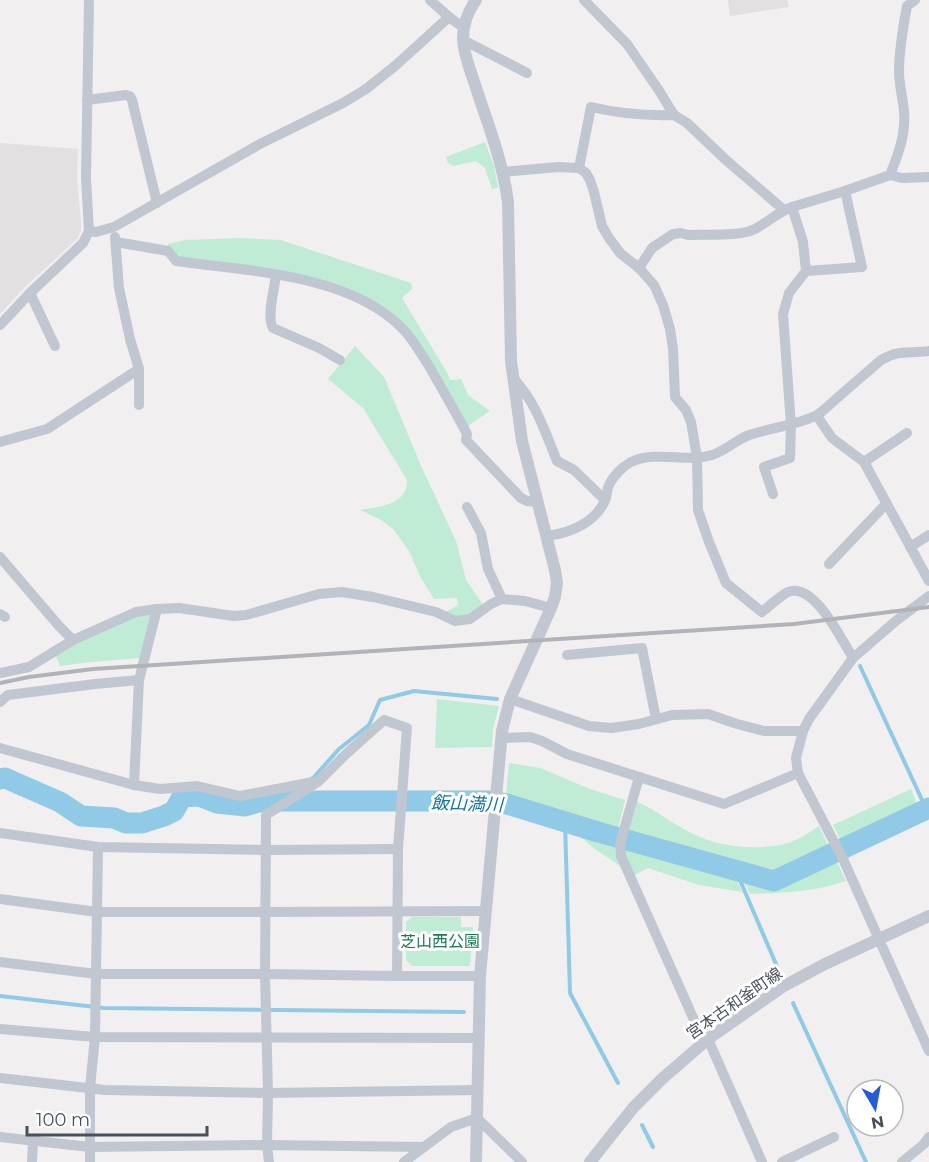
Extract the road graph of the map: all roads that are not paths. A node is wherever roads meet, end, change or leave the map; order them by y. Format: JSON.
{"nodes":[{"id":1,"x":89,"y":0,"type":"edge"},
{"id":2,"x":430,"y":0,"type":"edge"},
{"id":3,"x":476,"y":0,"type":"edge"},
{"id":4,"x":584,"y":0,"type":"edge"},
{"id":5,"x":897,"y":0,"type":"edge"},
{"id":6,"x":911,"y":3,"type":"edge"},
{"id":7,"x":448,"y":17,"type":"junction"},
{"id":8,"x":464,"y":34,"type":"junction"},
{"id":9,"x":527,"y":73,"type":"dead end"},
{"id":10,"x":87,"y":100,"type":"junction"},
{"id":11,"x":674,"y":115,"type":"junction"},
{"id":12,"x":579,"y":168,"type":"junction"},
{"id":13,"x":503,"y":172,"type":"junction"},
{"id":14,"x":890,"y":175,"type":"junction"},
{"id":15,"x":929,"y":177,"type":"edge"},
{"id":16,"x":845,"y":191,"type":"junction"},
{"id":17,"x":157,"y":203,"type":"junction"},
{"id":18,"x":788,"y":208,"type":"junction"},
{"id":19,"x":114,"y":227,"type":"junction"},
{"id":20,"x":89,"y":231,"type":"junction"},
{"id":21,"x":116,"y":242,"type":"junction"},
{"id":22,"x":639,"y":268,"type":"junction"},
{"id":23,"x":806,"y":271,"type":"junction"},
{"id":24,"x":276,"y":274,"type":"junction"},
{"id":25,"x":30,"y":293,"type":"junction"},
{"id":26,"x":0,"y":324,"type":"edge"},
{"id":27,"x":55,"y":346,"type":"dead end"},
{"id":28,"x":929,"y":351,"type":"edge"},
{"id":29,"x":340,"y":360,"type":"dead end"},
{"id":30,"x":139,"y":369,"type":"junction"},
{"id":31,"x":513,"y":378,"type":"junction"},
{"id":32,"x":139,"y":405,"type":"dead end"},
{"id":33,"x":817,"y":416,"type":"junction"},
{"id":34,"x":791,"y":424,"type":"junction"},
{"id":35,"x":908,"y":433,"type":"dead end"},
{"id":36,"x":0,"y":442,"type":"edge"},
{"id":37,"x":697,"y":457,"type":"junction"},
{"id":38,"x":864,"y":462,"type":"junction"},
{"id":39,"x":773,"y":494,"type":"dead end"},
{"id":40,"x":605,"y":500,"type":"junction"},
{"id":41,"x":538,"y":502,"type":"junction"},
{"id":42,"x":886,"y":504,"type":"junction"},
{"id":43,"x":467,"y":507,"type":"dead end"},
{"id":44,"x":929,"y":535,"type":"edge"},
{"id":45,"x":547,"y":536,"type":"junction"},
{"id":46,"x":910,"y":547,"type":"junction"},
{"id":47,"x":0,"y":557,"type":"edge"},
{"id":48,"x":828,"y":564,"type":"dead end"},
{"id":49,"x":929,"y":581,"type":"edge"},
{"id":50,"x":929,"y":596,"type":"edge"},
{"id":51,"x":502,"y":599,"type":"junction"},
{"id":52,"x":551,"y":608,"type":"junction"},
{"id":53,"x":157,"y":609,"type":"junction"},
{"id":54,"x":73,"y":640,"type":"junction"},
{"id":55,"x":567,"y":655,"type":"dead end"},
{"id":56,"x":853,"y":658,"type":"junction"},
{"id":57,"x":0,"y":673,"type":"edge"},
{"id":58,"x":138,"y":680,"type":"junction"},
{"id":59,"x":510,"y":699,"type":"junction"},
{"id":60,"x":0,"y":702,"type":"edge"},
{"id":61,"x":656,"y":719,"type":"junction"},
{"id":62,"x":803,"y":731,"type":"junction"},
{"id":63,"x":501,"y":738,"type":"junction"},
{"id":64,"x":0,"y":748,"type":"edge"},
{"id":65,"x":798,"y":773,"type":"junction"},
{"id":66,"x":639,"y":777,"type":"junction"},
{"id":67,"x":319,"y":781,"type":"junction"},
{"id":68,"x":134,"y":785,"type":"junction"},
{"id":69,"x":0,"y":833,"type":"edge"},
{"id":70,"x":98,"y":847,"type":"junction"},
{"id":71,"x":398,"y":849,"type":"junction"},
{"id":72,"x":265,"y":850,"type":"junction"},
{"id":73,"x":0,"y":899,"type":"edge"},
{"id":74,"x":396,"y":911,"type":"junction"},
{"id":75,"x":486,"y":911,"type":"junction"},
{"id":76,"x":97,"y":912,"type":"junction"},
{"id":77,"x":265,"y":912,"type":"junction"},
{"id":78,"x":929,"y":916,"type":"edge"},
{"id":79,"x":878,"y":940,"type":"junction"},
{"id":80,"x":0,"y":962,"type":"edge"},
{"id":81,"x":265,"y":974,"type":"junction"},
{"id":82,"x":96,"y":975,"type":"junction"},
{"id":83,"x":397,"y":976,"type":"junction"},
{"id":84,"x":480,"y":976,"type":"junction"},
{"id":85,"x":0,"y":1029,"type":"edge"},
{"id":86,"x":95,"y":1037,"type":"junction"},
{"id":87,"x":267,"y":1038,"type":"junction"},
{"id":88,"x":478,"y":1038,"type":"junction"},
{"id":89,"x":708,"y":1039,"type":"junction"},
{"id":90,"x":929,"y":1051,"type":"edge"},
{"id":91,"x":0,"y":1078,"type":"edge"},
{"id":92,"x":90,"y":1088,"type":"junction"},
{"id":93,"x":477,"y":1090,"type":"junction"},
{"id":94,"x":268,"y":1093,"type":"junction"},
{"id":95,"x":477,"y":1118,"type":"junction"},
{"id":96,"x":0,"y":1137,"type":"edge"},
{"id":97,"x":834,"y":1137,"type":"dead end"},
{"id":98,"x":929,"y":1137,"type":"edge"},
{"id":99,"x":33,"y":1141,"type":"junction"},
{"id":100,"x":267,"y":1145,"type":"junction"},
{"id":101,"x":424,"y":1147,"type":"junction"},
{"id":102,"x":90,"y":1148,"type":"junction"},
{"id":103,"x":32,"y":1162,"type":"edge"},
{"id":104,"x":90,"y":1162,"type":"edge"},
{"id":105,"x":269,"y":1162,"type":"edge"},
{"id":106,"x":404,"y":1162,"type":"edge"},
{"id":107,"x":476,"y":1162,"type":"edge"},
{"id":108,"x":522,"y":1162,"type":"edge"},
{"id":109,"x":590,"y":1162,"type":"edge"},
{"id":110,"x":762,"y":1162,"type":"edge"},
{"id":111,"x":782,"y":1162,"type":"edge"},
{"id":112,"x":902,"y":1162,"type":"edge"}],
"edges":[{"from":1,"to":10,"type":"street"},
{"from":2,"to":7,"type":"street"},
{"from":3,"to":8,"type":"street"},
{"from":4,"to":11,"type":"street"},
{"from":5,"to":6,"type":"street"},
{"from":6,"to":14,"type":"street"},
{"from":7,"to":8,"type":"street"},
{"from":7,"to":17,"type":"street"},
{"from":8,"to":9,"type":"street"},
{"from":8,"to":13,"type":"street"},
{"from":10,"to":17,"type":"street"},
{"from":10,"to":20,"type":"street"},
{"from":11,"to":12,"type":"street"},
{"from":11,"to":18,"type":"street"},
{"from":12,"to":13,"type":"street"},
{"from":12,"to":22,"type":"street"},
{"from":13,"to":31,"type":"street"},
{"from":14,"to":15,"type":"street"},
{"from":14,"to":16,"type":"street"},
{"from":16,"to":18,"type":"street"},
{"from":16,"to":23,"type":"street"},
{"from":17,"to":19,"type":"street"},
{"from":18,"to":22,"type":"street"},
{"from":18,"to":23,"type":"street"},
{"from":19,"to":20,"type":"street"},
{"from":19,"to":21,"type":"street"},
{"from":20,"to":25,"type":"street"},
{"from":21,"to":24,"type":"street"},
{"from":21,"to":30,"type":"street"},
{"from":22,"to":37,"type":"street"},
{"from":23,"to":34,"type":"street"},
{"from":24,"to":29,"type":"street"},
{"from":24,"to":41,"type":"street"},
{"from":25,"to":26,"type":"street"},
{"from":25,"to":27,"type":"street"},
{"from":28,"to":33,"type":"street"},
{"from":30,"to":32,"type":"street"},
{"from":30,"to":36,"type":"street"},
{"from":31,"to":40,"type":"street"},
{"from":31,"to":41,"type":"street"},
{"from":33,"to":34,"type":"street"},
{"from":33,"to":38,"type":"street"},
{"from":34,"to":37,"type":"street"},
{"from":34,"to":39,"type":"street"},
{"from":35,"to":38,"type":"street"},
{"from":37,"to":40,"type":"street"},
{"from":37,"to":56,"type":"street"},
{"from":38,"to":42,"type":"street"},
{"from":40,"to":45,"type":"street"},
{"from":41,"to":45,"type":"street"},
{"from":42,"to":46,"type":"street"},
{"from":42,"to":48,"type":"street"},
{"from":43,"to":51,"type":"street"},
{"from":44,"to":46,"type":"street"},
{"from":45,"to":52,"type":"street"},
{"from":46,"to":49,"type":"street"},
{"from":47,"to":54,"type":"street"},
{"from":50,"to":56,"type":"street"},
{"from":51,"to":52,"type":"street"},
{"from":51,"to":53,"type":"street"},
{"from":52,"to":59,"type":"street"},
{"from":53,"to":54,"type":"street"},
{"from":53,"to":58,"type":"street"},
{"from":54,"to":57,"type":"street"},
{"from":55,"to":61,"type":"street"},
{"from":56,"to":62,"type":"street"},
{"from":58,"to":60,"type":"street"},
{"from":58,"to":68,"type":"street"},
{"from":59,"to":61,"type":"street"},
{"from":59,"to":63,"type":"street"},
{"from":61,"to":62,"type":"street"},
{"from":62,"to":65,"type":"street"},
{"from":63,"to":66,"type":"street"},
{"from":63,"to":75,"type":"street"},
{"from":64,"to":68,"type":"street"},
{"from":65,"to":66,"type":"street"},
{"from":65,"to":79,"type":"street"},
{"from":66,"to":89,"type":"street"},
{"from":67,"to":68,"type":"street"},
{"from":67,"to":71,"type":"street"},
{"from":67,"to":72,"type":"street"},
{"from":69,"to":70,"type":"street"},
{"from":70,"to":72,"type":"street"},
{"from":70,"to":76,"type":"street"},
{"from":71,"to":72,"type":"street"},
{"from":71,"to":74,"type":"street"},
{"from":72,"to":77,"type":"street"},
{"from":73,"to":76,"type":"street"},
{"from":74,"to":75,"type":"street"},
{"from":74,"to":77,"type":"street"},
{"from":74,"to":83,"type":"street"},
{"from":75,"to":84,"type":"street"},
{"from":76,"to":77,"type":"street"},
{"from":76,"to":82,"type":"street"},
{"from":77,"to":81,"type":"street"},
{"from":78,"to":79,"type":"street","name":"宮本古和釜町線"},
{"from":79,"to":89,"type":"street","name":"宮本古和釜町線"},
{"from":79,"to":90,"type":"street"},
{"from":80,"to":82,"type":"street"},
{"from":81,"to":82,"type":"street"},
{"from":81,"to":83,"type":"street"},
{"from":81,"to":87,"type":"street"},
{"from":82,"to":86,"type":"street"},
{"from":83,"to":84,"type":"street"},
{"from":84,"to":88,"type":"street"},
{"from":85,"to":86,"type":"street"},
{"from":86,"to":87,"type":"street"},
{"from":86,"to":92,"type":"street"},
{"from":87,"to":88,"type":"street"},
{"from":87,"to":94,"type":"street"},
{"from":88,"to":93,"type":"street"},
{"from":89,"to":109,"type":"street","name":"宮本古和釜町線"},
{"from":89,"to":110,"type":"street"},
{"from":91,"to":92,"type":"street"},
{"from":92,"to":94,"type":"street"},
{"from":92,"to":102,"type":"street"},
{"from":93,"to":94,"type":"street"},
{"from":93,"to":95,"type":"street"},
{"from":94,"to":100,"type":"street"},
{"from":95,"to":101,"type":"street"},
{"from":95,"to":107,"type":"street"},
{"from":95,"to":108,"type":"street"},
{"from":96,"to":99,"type":"street"},
{"from":97,"to":111,"type":"street"},
{"from":98,"to":112,"type":"street"},
{"from":99,"to":102,"type":"street"},
{"from":99,"to":103,"type":"street"},
{"from":100,"to":101,"type":"street"},
{"from":100,"to":102,"type":"street"},
{"from":100,"to":105,"type":"street"},
{"from":101,"to":106,"type":"street"},
{"from":102,"to":104,"type":"street"}]}
